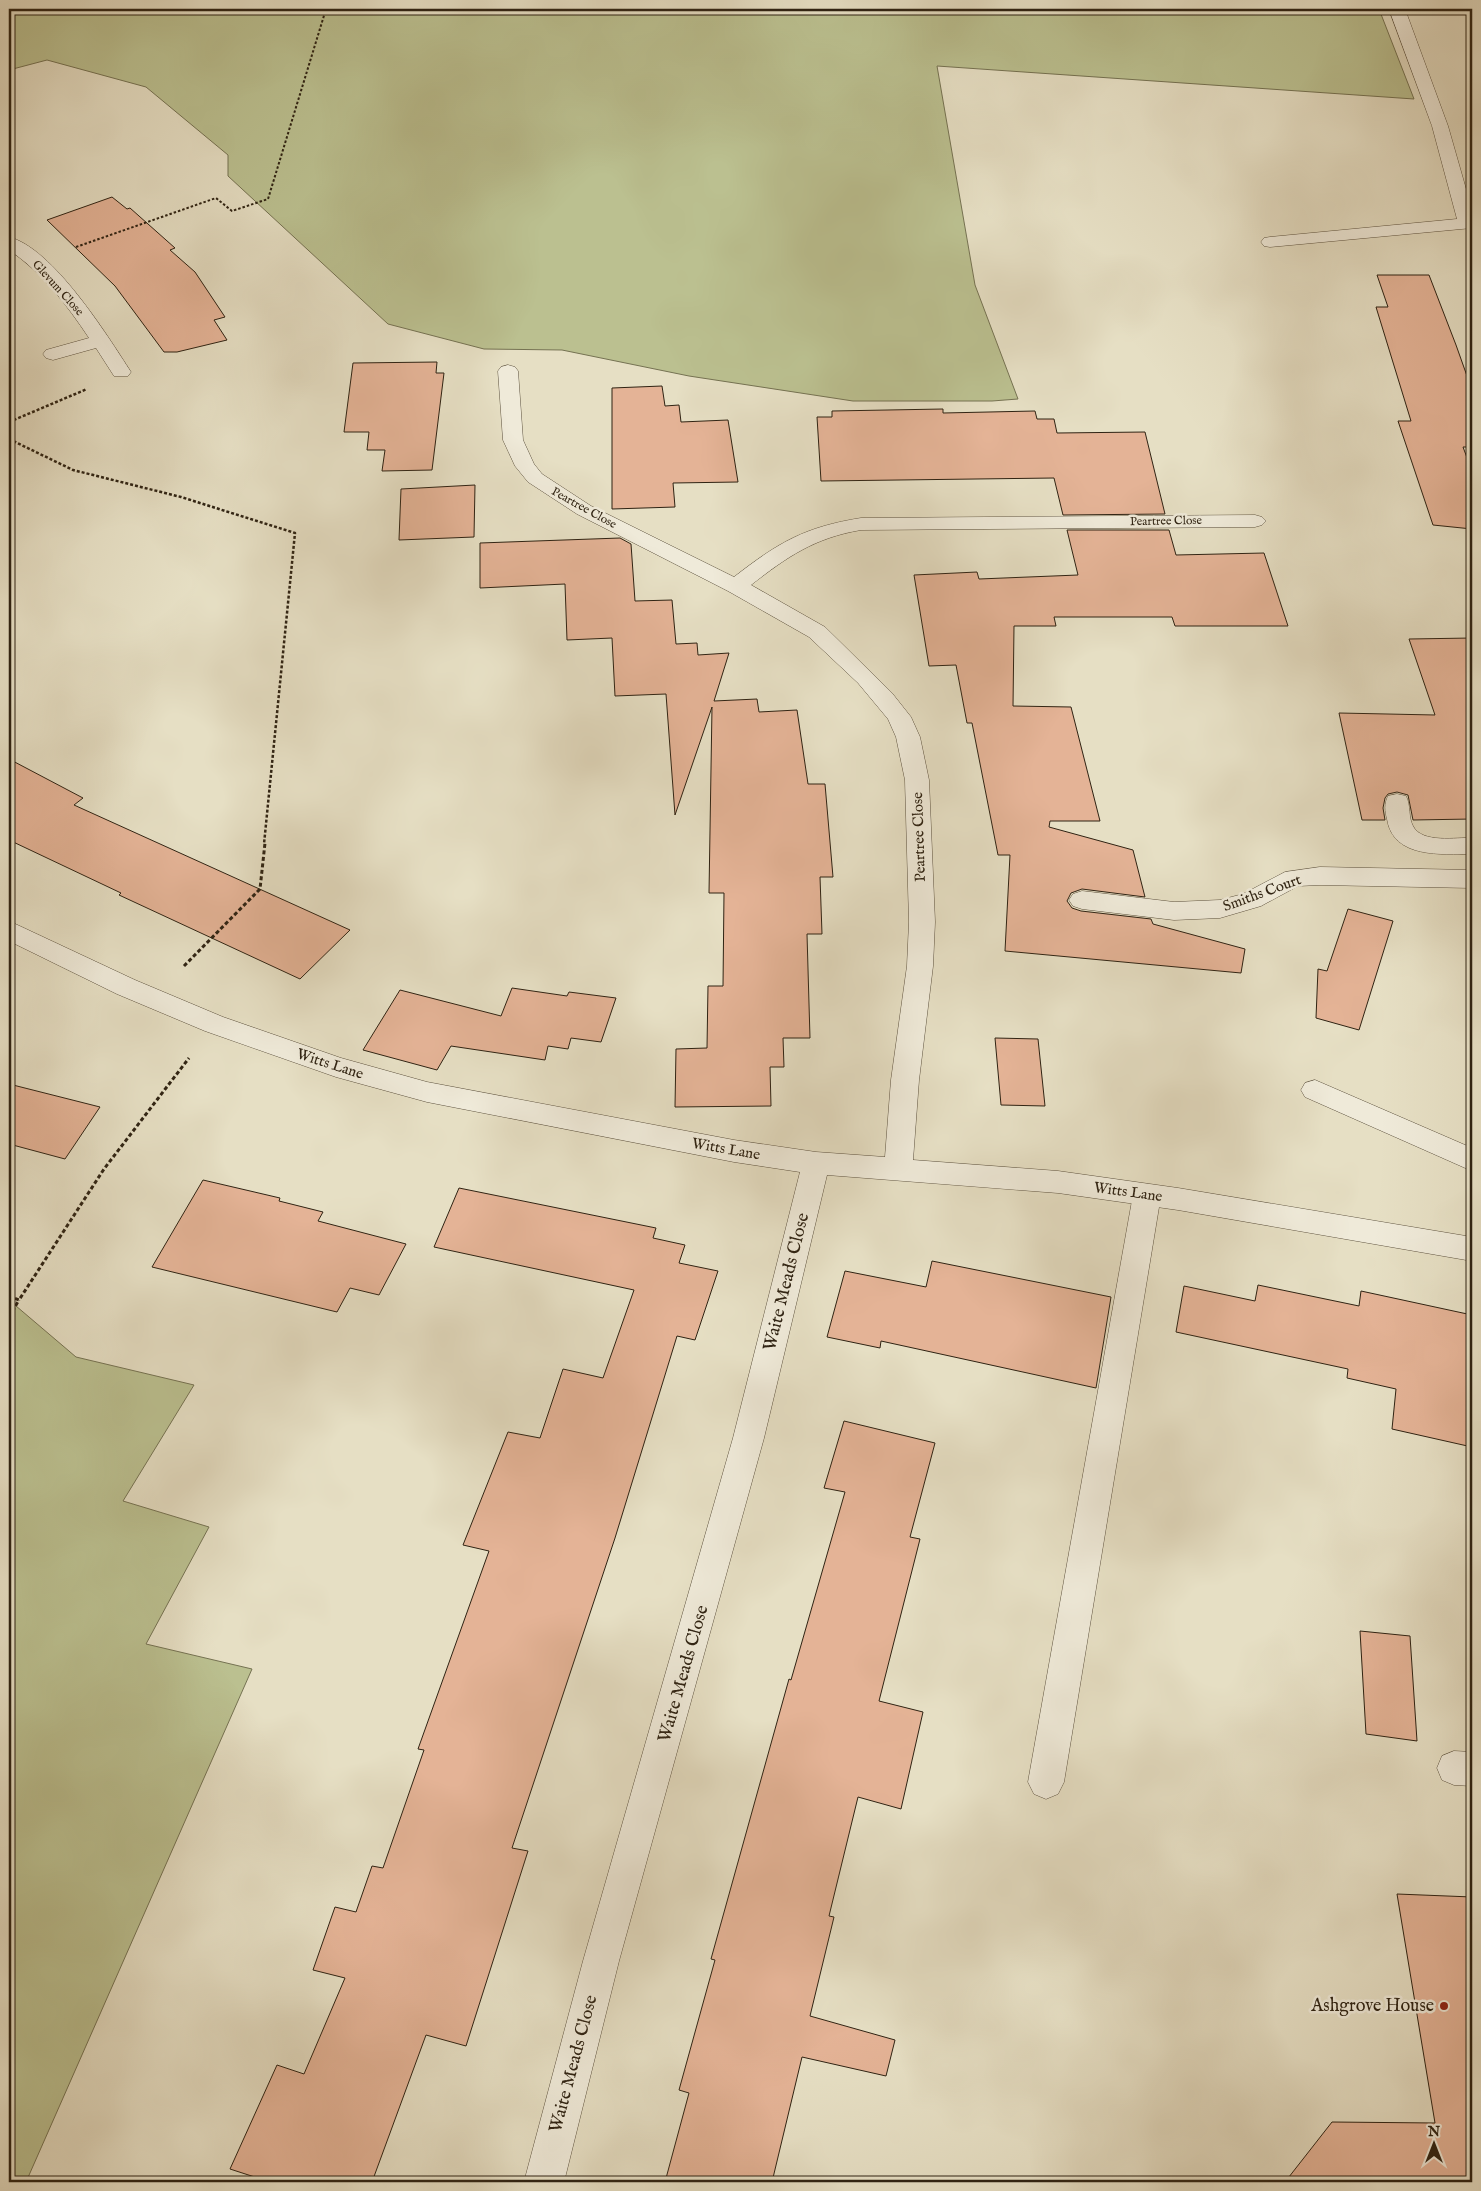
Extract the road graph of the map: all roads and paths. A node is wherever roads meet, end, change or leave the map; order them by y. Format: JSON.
{"nodes":[{"id":1,"x":326,"y":9,"type":"edge"},
{"id":2,"x":1397,"y":9,"type":"edge"},
{"id":3,"x":1470,"y":223,"type":"edge"},
{"id":4,"x":9,"y":242,"type":"edge"},
{"id":5,"x":1270,"y":242,"type":"dead end"},
{"id":6,"x":36,"y":261,"type":"junction"},
{"id":7,"x":101,"y":341,"type":"junction"},
{"id":8,"x":53,"y":354,"type":"dead end"},
{"id":9,"x":508,"y":371,"type":"dead end"},
{"id":10,"x":121,"y":372,"type":"joint"},
{"id":11,"x":9,"y":422,"type":"edge"},
{"id":12,"x":9,"y":439,"type":"edge"},
{"id":13,"x":1255,"y":521,"type":"dead end"},
{"id":14,"x":736,"y":586,"type":"junction"},
{"id":15,"x":1397,"y":802,"type":"dead end"},
{"id":16,"x":1472,"y":846,"type":"edge"},
{"id":17,"x":1472,"y":879,"type":"edge"},
{"id":18,"x":1082,"y":900,"type":"dead end"},
{"id":19,"x":9,"y":930,"type":"edge"},
{"id":20,"x":152,"y":999,"type":"junction"},
{"id":21,"x":214,"y":1024,"type":"junction"},
{"id":22,"x":1315,"y":1090,"type":"dead end"},
{"id":23,"x":1472,"y":1160,"type":"edge"},
{"id":24,"x":816,"y":1163,"type":"junction"},
{"id":25,"x":898,"y":1171,"type":"junction"},
{"id":26,"x":1147,"y":1194,"type":"junction"},
{"id":27,"x":1472,"y":1249,"type":"edge"},
{"id":28,"x":9,"y":1296,"type":"edge"},
{"id":29,"x":19,"y":1300,"type":"junction"},
{"id":30,"x":9,"y":1317,"type":"edge"},
{"id":31,"x":1046,"y":1782,"type":"dead end"},
{"id":32,"x":544,"y":2182,"type":"edge"}],
"edges":[{"from":1,"to":6,"type":"path"},
{"from":2,"to":3,"type":"street"},
{"from":3,"to":5,"type":"street"},
{"from":4,"to":6,"type":"street","name":"Glevum Close"},
{"from":6,"to":7,"type":"street","name":"Glevum Close"},
{"from":7,"to":8,"type":"street"},
{"from":7,"to":10,"type":"street","name":"Glevum Close"},
{"from":9,"to":14,"type":"street","name":"Peartree Close"},
{"from":10,"to":11,"type":"path"},
{"from":12,"to":20,"type":"path"},
{"from":13,"to":14,"type":"street","name":"Peartree Close"},
{"from":14,"to":25,"type":"street","name":"Peartree Close"},
{"from":15,"to":16,"type":"street"},
{"from":17,"to":18,"type":"street","name":"Smiths Court"},
{"from":19,"to":20,"type":"street","name":"Witts Lane"},
{"from":20,"to":21,"type":"street","name":"Witts Lane"},
{"from":21,"to":24,"type":"street","name":"Witts Lane"},
{"from":21,"to":29,"type":"path"},
{"from":22,"to":23,"type":"street"},
{"from":24,"to":25,"type":"street","name":"Witts Lane"},
{"from":24,"to":32,"type":"street","name":"Waite Meads Close"},
{"from":25,"to":26,"type":"street","name":"Witts Lane"},
{"from":26,"to":27,"type":"street","name":"Witts Lane"},
{"from":26,"to":31,"type":"street"},
{"from":28,"to":29,"type":"path"},
{"from":29,"to":30,"type":"path"}]}
